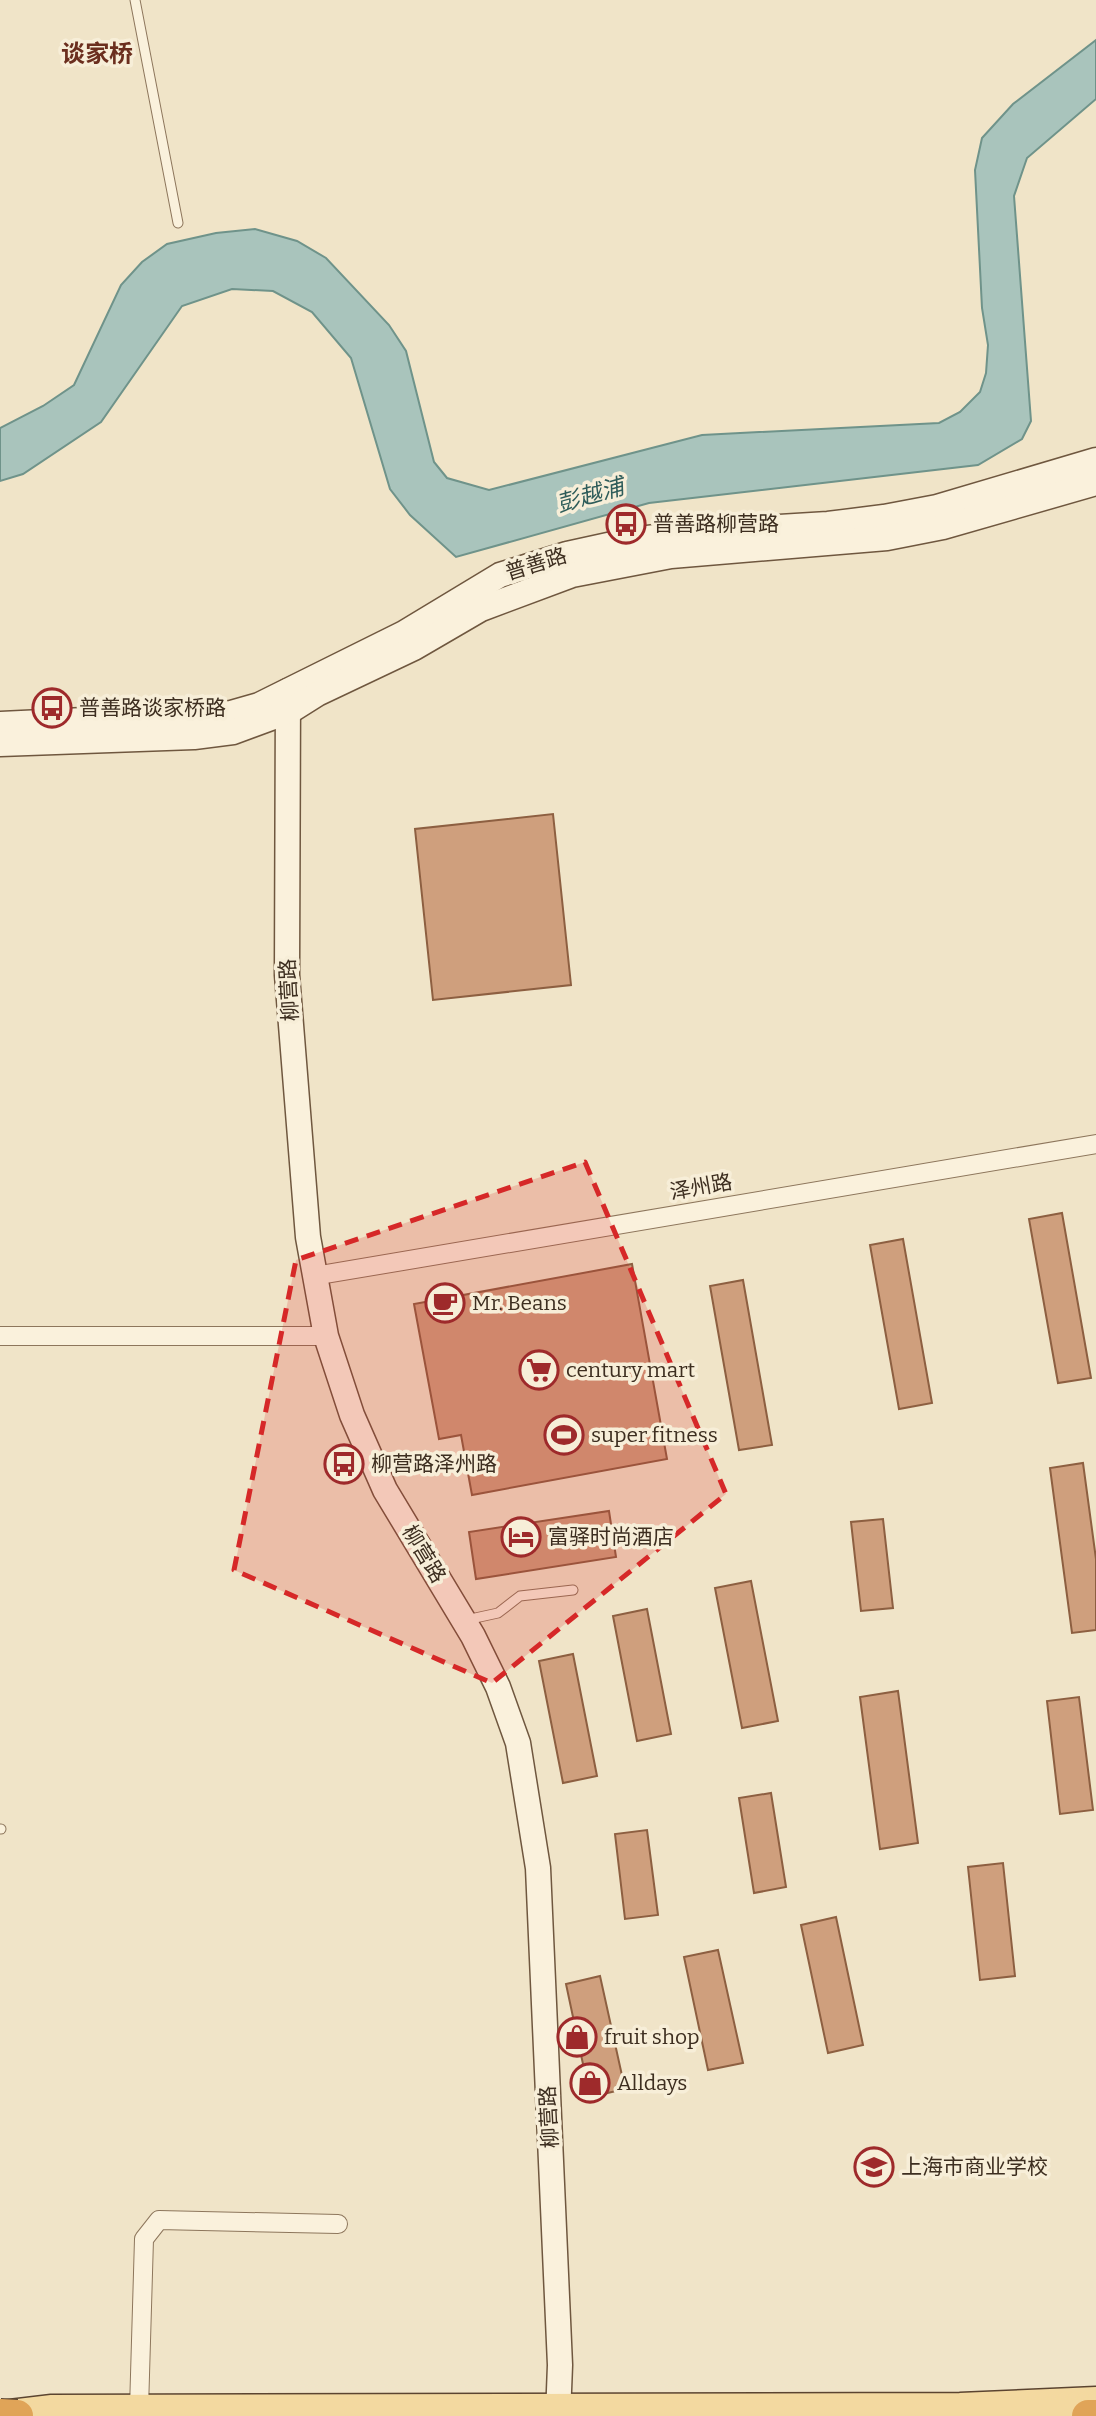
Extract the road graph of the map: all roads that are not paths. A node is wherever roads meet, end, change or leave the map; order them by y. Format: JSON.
{"nodes":[{"id":1,"x":135,"y":0,"type":"edge"},
{"id":2,"x":178,"y":223,"type":"dead end"},
{"id":3,"x":1096,"y":460,"type":"edge"},
{"id":4,"x":1096,"y":482,"type":"edge"},
{"id":5,"x":289,"y":701,"type":"junction"},
{"id":6,"x":0,"y":724,"type":"edge"},
{"id":7,"x":0,"y":744,"type":"edge"},
{"id":8,"x":1096,"y":1144,"type":"edge"},
{"id":9,"x":314,"y":1276,"type":"junction"},
{"id":10,"x":0,"y":1336,"type":"edge"},
{"id":11,"x":326,"y":1336,"type":"junction"},
{"id":12,"x":573,"y":1590,"type":"dead end"},
{"id":13,"x":464,"y":1621,"type":"junction"},
{"id":14,"x":338,"y":2224,"type":"dead end"},
{"id":15,"x":1096,"y":2401,"type":"edge"},
{"id":16,"x":139,"y":2409,"type":"junction"},
{"id":17,"x":558,"y":2412,"type":"edge"},
{"id":18,"x":0,"y":2415,"type":"edge"},
{"id":19,"x":17,"y":2416,"type":"edge"},
{"id":20,"x":1088,"y":2416,"type":"edge"},
{"id":21,"x":1096,"y":2416,"type":"edge"}],
"edges":[{"from":1,"to":2,"type":"lane"},
{"from":3,"to":5,"type":"main road","name":"普善路"},
{"from":4,"to":5,"type":"main road","name":"普善路"},
{"from":5,"to":6,"type":"main road","name":"普善路"},
{"from":5,"to":7,"type":"main road","name":"普善路"},
{"from":5,"to":9,"type":"main road","name":"柳营路"},
{"from":8,"to":9,"type":"street","name":"泽州路"},
{"from":9,"to":11,"type":"main road","name":"柳营路"},
{"from":10,"to":11,"type":"street"},
{"from":11,"to":13,"type":"main road","name":"柳营路"},
{"from":12,"to":13,"type":"lane"},
{"from":13,"to":17,"type":"main road","name":"柳营路"},
{"from":14,"to":16,"type":"street"},
{"from":15,"to":17,"type":"main road"},
{"from":16,"to":17,"type":"main road"},
{"from":16,"to":18,"type":"main road"},
{"from":18,"to":19,"type":"highway","bridge":true},
{"from":20,"to":21,"type":"highway"}]}
